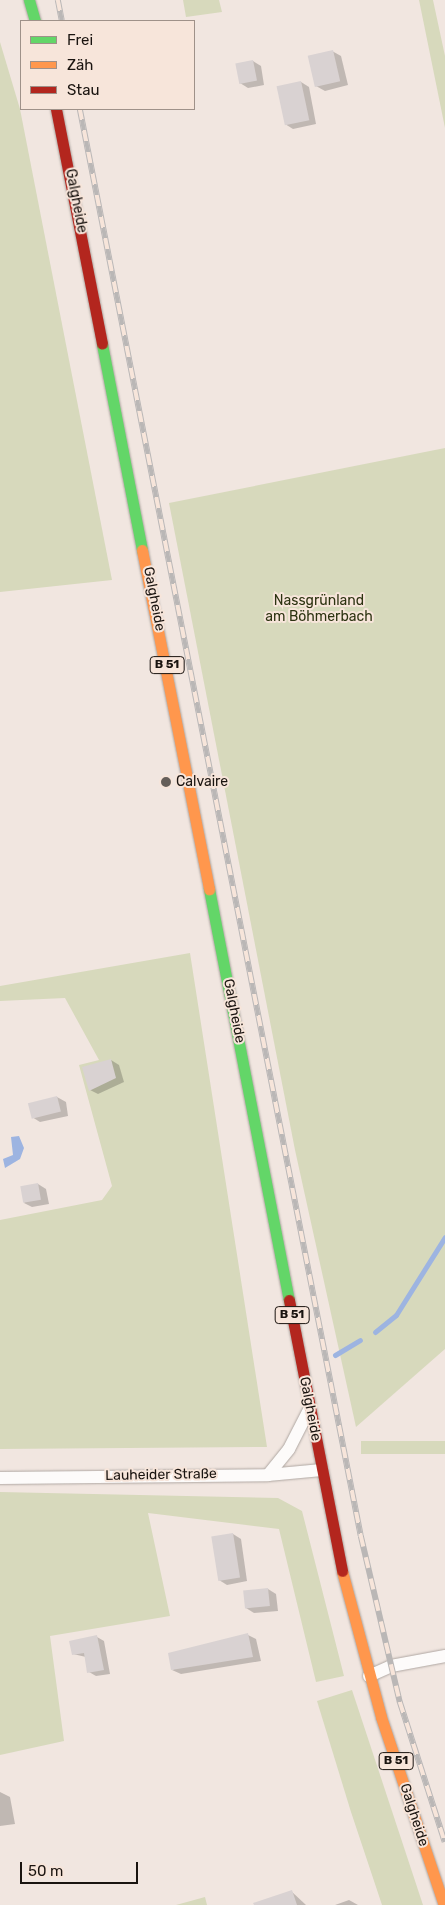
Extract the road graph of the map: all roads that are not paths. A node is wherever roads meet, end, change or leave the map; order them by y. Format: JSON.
{"nodes":[{"id":1,"x":29,"y":0,"type":"edge"},
{"id":2,"x":35,"y":20,"type":"edge"},
{"id":3,"x":56,"y":110,"type":"edge"},
{"id":4,"x":310,"y":1408,"type":"junction"},
{"id":5,"x":322,"y":1470,"type":"junction"},
{"id":6,"x":268,"y":1475,"type":"junction"},
{"id":7,"x":0,"y":1478,"type":"edge"},
{"id":8,"x":445,"y":1656,"type":"edge"},
{"id":9,"x":369,"y":1676,"type":"junction"},
{"id":10,"x":444,"y":1905,"type":"edge"}],
"edges":[{"from":1,"to":2,"type":"main road"},
{"from":3,"to":4,"type":"main road","name":"Galgheide","number":"B 51"},
{"from":4,"to":5,"type":"main road","name":"Galgheide","number":"B 51"},
{"from":4,"to":6,"type":"street"},
{"from":5,"to":6,"type":"street","name":"Lauheider Straße"},
{"from":5,"to":9,"type":"main road","name":"Galgheide","number":"B 51"},
{"from":6,"to":7,"type":"street","name":"Lauheider Straße"},
{"from":8,"to":9,"type":"street"},
{"from":9,"to":10,"type":"main road","name":"Galgheide","number":"B 51"}]}
